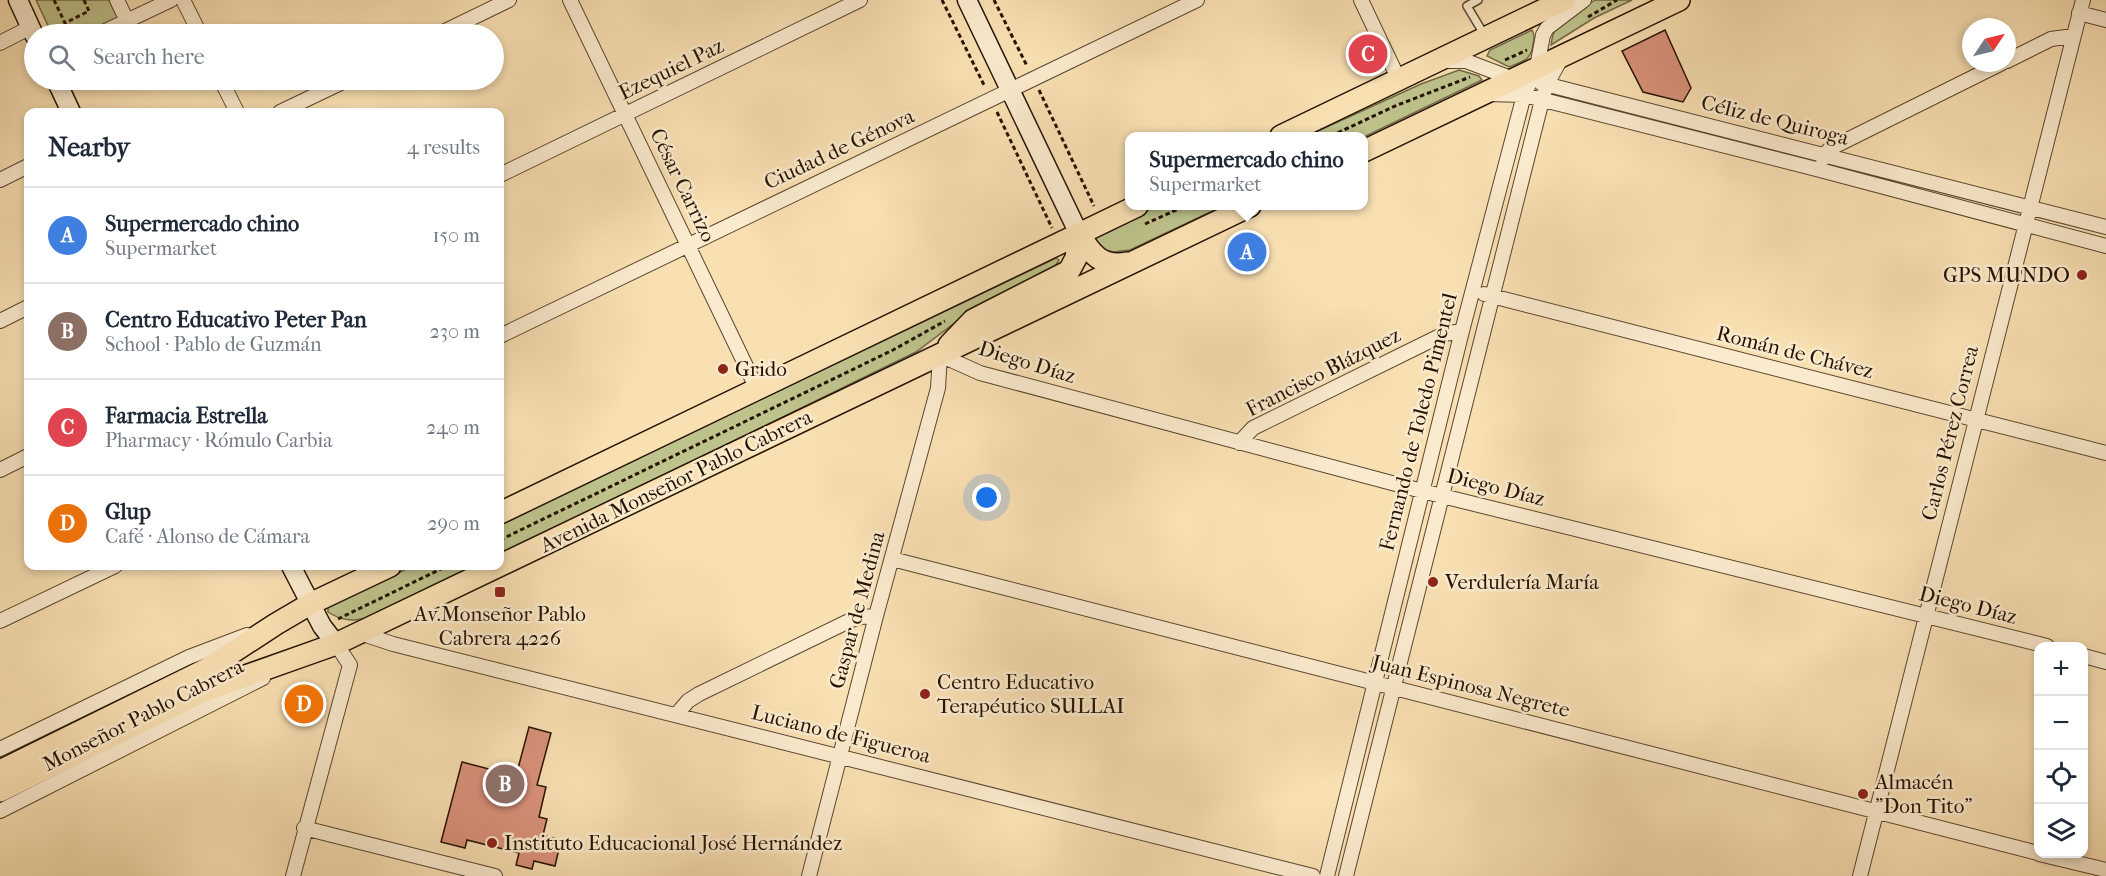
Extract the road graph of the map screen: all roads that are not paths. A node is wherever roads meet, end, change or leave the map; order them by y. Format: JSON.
{"nodes":[{"id":1,"x":18,"y":0,"type":"edge"},
{"id":2,"x":117,"y":0,"type":"edge"},
{"id":3,"x":171,"y":0,"type":"edge"},
{"id":4,"x":183,"y":0,"type":"edge"},
{"id":5,"x":509,"y":0,"type":"edge"},
{"id":6,"x":570,"y":0,"type":"edge"},
{"id":7,"x":860,"y":0,"type":"edge"},
{"id":8,"x":967,"y":0,"type":"edge"},
{"id":9,"x":1197,"y":0,"type":"edge"},
{"id":10,"x":1361,"y":0,"type":"edge"},
{"id":11,"x":1478,"y":0,"type":"edge"},
{"id":12,"x":1564,"y":0,"type":"edge"},
{"id":13,"x":1584,"y":0,"type":"edge"},
{"id":14,"x":1679,"y":0,"type":"edge"},
{"id":15,"x":1465,"y":3,"type":"edge"},
{"id":16,"x":2081,"y":7,"type":"edge"},
{"id":17,"x":2106,"y":20,"type":"edge"},
{"id":18,"x":127,"y":21,"type":"junction"},
{"id":19,"x":30,"y":24,"type":"edge"},
{"id":20,"x":121,"y":24,"type":"edge"},
{"id":21,"x":195,"y":24,"type":"edge"},
{"id":22,"x":460,"y":24,"type":"edge"},
{"id":23,"x":24,"y":34,"type":"edge"},
{"id":24,"x":2073,"y":36,"type":"junction"},
{"id":25,"x":1487,"y":38,"type":"junction"},
{"id":26,"x":0,"y":43,"type":"edge"},
{"id":27,"x":2016,"y":56,"type":"edge"},
{"id":28,"x":1435,"y":63,"type":"junction"},
{"id":29,"x":1984,"y":72,"type":"edge"},
{"id":30,"x":1399,"y":80,"type":"junction"},
{"id":31,"x":1530,"y":81,"type":"junction"},
{"id":32,"x":61,"y":90,"type":"edge"},
{"id":33,"x":226,"y":90,"type":"edge"},
{"id":34,"x":326,"y":90,"type":"edge"},
{"id":35,"x":1012,"y":91,"type":"junction"},
{"id":36,"x":1542,"y":100,"type":"junction"},
{"id":37,"x":69,"y":108,"type":"edge"},
{"id":38,"x":235,"y":108,"type":"edge"},
{"id":39,"x":288,"y":108,"type":"edge"},
{"id":40,"x":625,"y":114,"type":"junction"},
{"id":41,"x":1289,"y":132,"type":"edge"},
{"id":42,"x":1368,"y":149,"type":"edge"},
{"id":43,"x":1825,"y":154,"type":"junction"},
{"id":44,"x":24,"y":168,"type":"edge"},
{"id":45,"x":1820,"y":170,"type":"junction"},
{"id":46,"x":504,"y":173,"type":"edge"},
{"id":47,"x":0,"y":180,"type":"edge"},
{"id":48,"x":2030,"y":206,"type":"junction"},
{"id":49,"x":1128,"y":210,"type":"edge"},
{"id":50,"x":1242,"y":210,"type":"edge"},
{"id":51,"x":2026,"y":225,"type":"junction"},
{"id":52,"x":2106,"y":227,"type":"edge"},
{"id":53,"x":1079,"y":234,"type":"junction"},
{"id":54,"x":688,"y":245,"type":"junction"},
{"id":55,"x":2106,"y":246,"type":"edge"},
{"id":56,"x":1132,"y":262,"type":"junction"},
{"id":57,"x":1474,"y":291,"type":"junction"},
{"id":58,"x":1492,"y":297,"type":"junction"},
{"id":59,"x":24,"y":309,"type":"edge"},
{"id":60,"x":0,"y":321,"type":"edge"},
{"id":61,"x":1462,"y":331,"type":"junction"},
{"id":62,"x":504,"y":334,"type":"edge"},
{"id":63,"x":940,"y":355,"type":"junction"},
{"id":64,"x":757,"y":389,"type":"junction"},
{"id":65,"x":1974,"y":420,"type":"junction"},
{"id":66,"x":1239,"y":443,"type":"junction"},
{"id":67,"x":2106,"y":453,"type":"edge"},
{"id":68,"x":24,"y":458,"type":"edge"},
{"id":69,"x":0,"y":470,"type":"edge"},
{"id":70,"x":1422,"y":491,"type":"junction"},
{"id":71,"x":1441,"y":495,"type":"junction"},
{"id":72,"x":504,"y":511,"type":"edge"},
{"id":73,"x":892,"y":560,"type":"junction"},
{"id":74,"x":504,"y":564,"type":"edge"},
{"id":75,"x":108,"y":570,"type":"edge"},
{"id":76,"x":293,"y":570,"type":"edge"},
{"id":77,"x":382,"y":570,"type":"edge"},
{"id":78,"x":491,"y":570,"type":"edge"},
{"id":79,"x":310,"y":604,"type":"junction"},
{"id":80,"x":1925,"y":615,"type":"junction"},
{"id":81,"x":876,"y":616,"type":"junction"},
{"id":82,"x":0,"y":621,"type":"edge"},
{"id":83,"x":276,"y":624,"type":"junction"},
{"id":84,"x":360,"y":633,"type":"junction"},
{"id":85,"x":2034,"y":643,"type":"edge"},
{"id":86,"x":336,"y":644,"type":"junction"},
{"id":87,"x":305,"y":656,"type":"junction"},
{"id":88,"x":2088,"y":657,"type":"edge"},
{"id":89,"x":2106,"y":662,"type":"edge"},
{"id":90,"x":1374,"y":682,"type":"junction"},
{"id":91,"x":1394,"y":688,"type":"junction"},
{"id":92,"x":676,"y":715,"type":"junction"},
{"id":93,"x":0,"y":749,"type":"edge"},
{"id":94,"x":840,"y":755,"type":"junction"},
{"id":95,"x":0,"y":771,"type":"edge"},
{"id":96,"x":0,"y":791,"type":"edge"},
{"id":97,"x":0,"y":811,"type":"edge"},
{"id":98,"x":1876,"y":812,"type":"junction"},
{"id":99,"x":304,"y":828,"type":"junction"},
{"id":100,"x":2034,"y":852,"type":"edge"},
{"id":101,"x":2059,"y":858,"type":"edge"},
{"id":102,"x":2106,"y":870,"type":"edge"},
{"id":103,"x":293,"y":876,"type":"edge"},
{"id":104,"x":495,"y":876,"type":"edge"},
{"id":105,"x":809,"y":876,"type":"edge"},
{"id":106,"x":1313,"y":876,"type":"edge"},
{"id":107,"x":1327,"y":876,"type":"edge"},
{"id":108,"x":1346,"y":876,"type":"edge"},
{"id":109,"x":1860,"y":876,"type":"edge"}],
"edges":[{"from":1,"to":19,"type":"main road"},
{"from":2,"to":18,"type":"street"},
{"from":3,"to":18,"type":"street"},
{"from":4,"to":21,"type":"street"},
{"from":5,"to":22,"type":"street"},
{"from":6,"to":40,"type":"street","name":"César Carrizo"},
{"from":7,"to":40,"type":"street","name":"Ezequiel Paz"},
{"from":8,"to":35,"type":"main road"},
{"from":9,"to":35,"type":"street","name":"Ciudad de Génova"},
{"from":10,"to":30,"type":"street"},
{"from":11,"to":15,"type":"lane"},
{"from":12,"to":25,"type":"main road"},
{"from":13,"to":31,"type":"street","name":"Fernando de Toledo Pimentel"},
{"from":14,"to":31,"type":"main road"},
{"from":15,"to":25,"type":"lane"},
{"from":16,"to":17,"type":"street"},
{"from":16,"to":24,"type":"street","name":"Carlos Pérez Correa"},
{"from":18,"to":20,"type":"street"},
{"from":23,"to":26,"type":"street"},
{"from":24,"to":27,"type":"street"},
{"from":24,"to":48,"type":"street","name":"Carlos Pérez Correa"},
{"from":25,"to":28,"type":"main road"},
{"from":28,"to":30,"type":"main road"},
{"from":28,"to":31,"type":"street","name":"Céliz de Quiroga"},
{"from":29,"to":43,"type":"street"},
{"from":30,"to":41,"type":"main road"},
{"from":31,"to":36,"type":"street","name":"Fernando de Toledo Pimentel"},
{"from":31,"to":42,"type":"main road"},
{"from":31,"to":43,"type":"street","name":"Céliz de Quiroga"},
{"from":31,"to":57,"type":"street","name":"Fernando de Toledo Pimentel"},
{"from":32,"to":37,"type":"main road"},
{"from":33,"to":38,"type":"street"},
{"from":34,"to":39,"type":"street"},
{"from":35,"to":53,"type":"main road"},
{"from":35,"to":54,"type":"street","name":"Ciudad de Génova"},
{"from":36,"to":45,"type":"street","name":"Céliz de Quiroga"},
{"from":36,"to":58,"type":"street","name":"Fernando de Toledo Pimentel"},
{"from":40,"to":46,"type":"street","name":"Ezequiel Paz"},
{"from":40,"to":54,"type":"street","name":"César Carrizo"},
{"from":43,"to":45,"type":"street"},
{"from":43,"to":48,"type":"street","name":"Céliz de Quiroga"},
{"from":44,"to":47,"type":"street"},
{"from":45,"to":51,"type":"street","name":"Céliz de Quiroga"},
{"from":48,"to":51,"type":"street","name":"Carlos Pérez Correa"},
{"from":48,"to":52,"type":"street","name":"Céliz de Quiroga"},
{"from":49,"to":53,"type":"main road"},
{"from":50,"to":56,"type":"main road","name":"Avenida Monseñor Pablo Cabrera"},
{"from":51,"to":55,"type":"street","name":"Céliz de Quiroga"},
{"from":51,"to":65,"type":"street","name":"Carlos Pérez Correa"},
{"from":53,"to":56,"type":"main road"},
{"from":53,"to":63,"type":"main road"},
{"from":53,"to":64,"type":"main road"},
{"from":54,"to":62,"type":"street","name":"Ciudad de Génova"},
{"from":54,"to":64,"type":"street","name":"César Carrizo"},
{"from":56,"to":63,"type":"main road","name":"Avenida Monseñor Pablo Cabrera"},
{"from":57,"to":58,"type":"street","name":"Román de Chávez"},
{"from":57,"to":61,"type":"street","name":"Fernando de Toledo Pimentel"},
{"from":58,"to":65,"type":"street","name":"Román de Chávez"},
{"from":58,"to":71,"type":"street","name":"Fernando de Toledo Pimentel"},
{"from":59,"to":60,"type":"street"},
{"from":61,"to":66,"type":"street","name":"Francisco Blázquez"},
{"from":61,"to":70,"type":"street","name":"Fernando de Toledo Pimentel"},
{"from":63,"to":66,"type":"street","name":"Diego Díaz"},
{"from":63,"to":73,"type":"street","name":"Gaspar de Medina"},
{"from":63,"to":74,"type":"main road","name":"Avenida Monseñor Pablo Cabrera"},
{"from":64,"to":72,"type":"main road"},
{"from":65,"to":67,"type":"street","name":"Román de Chávez"},
{"from":65,"to":80,"type":"street","name":"Carlos Pérez Correa"},
{"from":66,"to":70,"type":"street","name":"Diego Díaz"},
{"from":68,"to":69,"type":"street"},
{"from":70,"to":71,"type":"street","name":"Diego Díaz"},
{"from":70,"to":90,"type":"street","name":"Fernando de Toledo Pimentel"},
{"from":71,"to":80,"type":"street","name":"Diego Díaz"},
{"from":71,"to":91,"type":"street","name":"Fernando de Toledo Pimentel"},
{"from":73,"to":81,"type":"street","name":"Gaspar de Medina"},
{"from":73,"to":90,"type":"street","name":"Juan Espinosa Negrete"},
{"from":75,"to":82,"type":"street"},
{"from":76,"to":79,"type":"main road"},
{"from":77,"to":79,"type":"main road"},
{"from":78,"to":84,"type":"main road","name":"Avenida Monseñor Pablo Cabrera"},
{"from":79,"to":83,"type":"main road"},
{"from":79,"to":86,"type":"main road"},
{"from":80,"to":85,"type":"street","name":"Diego Díaz"},
{"from":80,"to":98,"type":"street","name":"Carlos Pérez Correa"},
{"from":81,"to":92,"type":"street"},
{"from":81,"to":94,"type":"street","name":"Gaspar de Medina"},
{"from":83,"to":93,"type":"street"},
{"from":83,"to":95,"type":"main road"},
{"from":84,"to":86,"type":"main road","name":"Avenida Monseñor Pablo Cabrera"},
{"from":84,"to":92,"type":"street","name":"Luciano de Figueroa"},
{"from":86,"to":87,"type":"main road","name":"Avenida Monseñor Pablo Cabrera"},
{"from":86,"to":99,"type":"street"},
{"from":87,"to":96,"type":"main road","name":"Avenida Monseñor Pablo Cabrera"},
{"from":87,"to":97,"type":"street","name":"Monseñor Pablo Cabrera"},
{"from":88,"to":89,"type":"street"},
{"from":90,"to":91,"type":"street","name":"Juan Espinosa Negrete"},
{"from":90,"to":107,"type":"street","name":"Fernando de Toledo Pimentel"},
{"from":91,"to":98,"type":"street","name":"Juan Espinosa Negrete"},
{"from":91,"to":108,"type":"street","name":"Fernando de Toledo Pimentel"},
{"from":92,"to":94,"type":"street","name":"Luciano de Figueroa"},
{"from":94,"to":105,"type":"street","name":"Gaspar de Medina"},
{"from":94,"to":106,"type":"street","name":"Luciano de Figueroa"},
{"from":98,"to":100,"type":"street","name":"Juan Espinosa Negrete"},
{"from":98,"to":109,"type":"street","name":"Carlos Pérez Correa"},
{"from":99,"to":103,"type":"street"},
{"from":99,"to":104,"type":"street"},
{"from":101,"to":102,"type":"street","name":"Juan Espinosa Negrete"}]}
